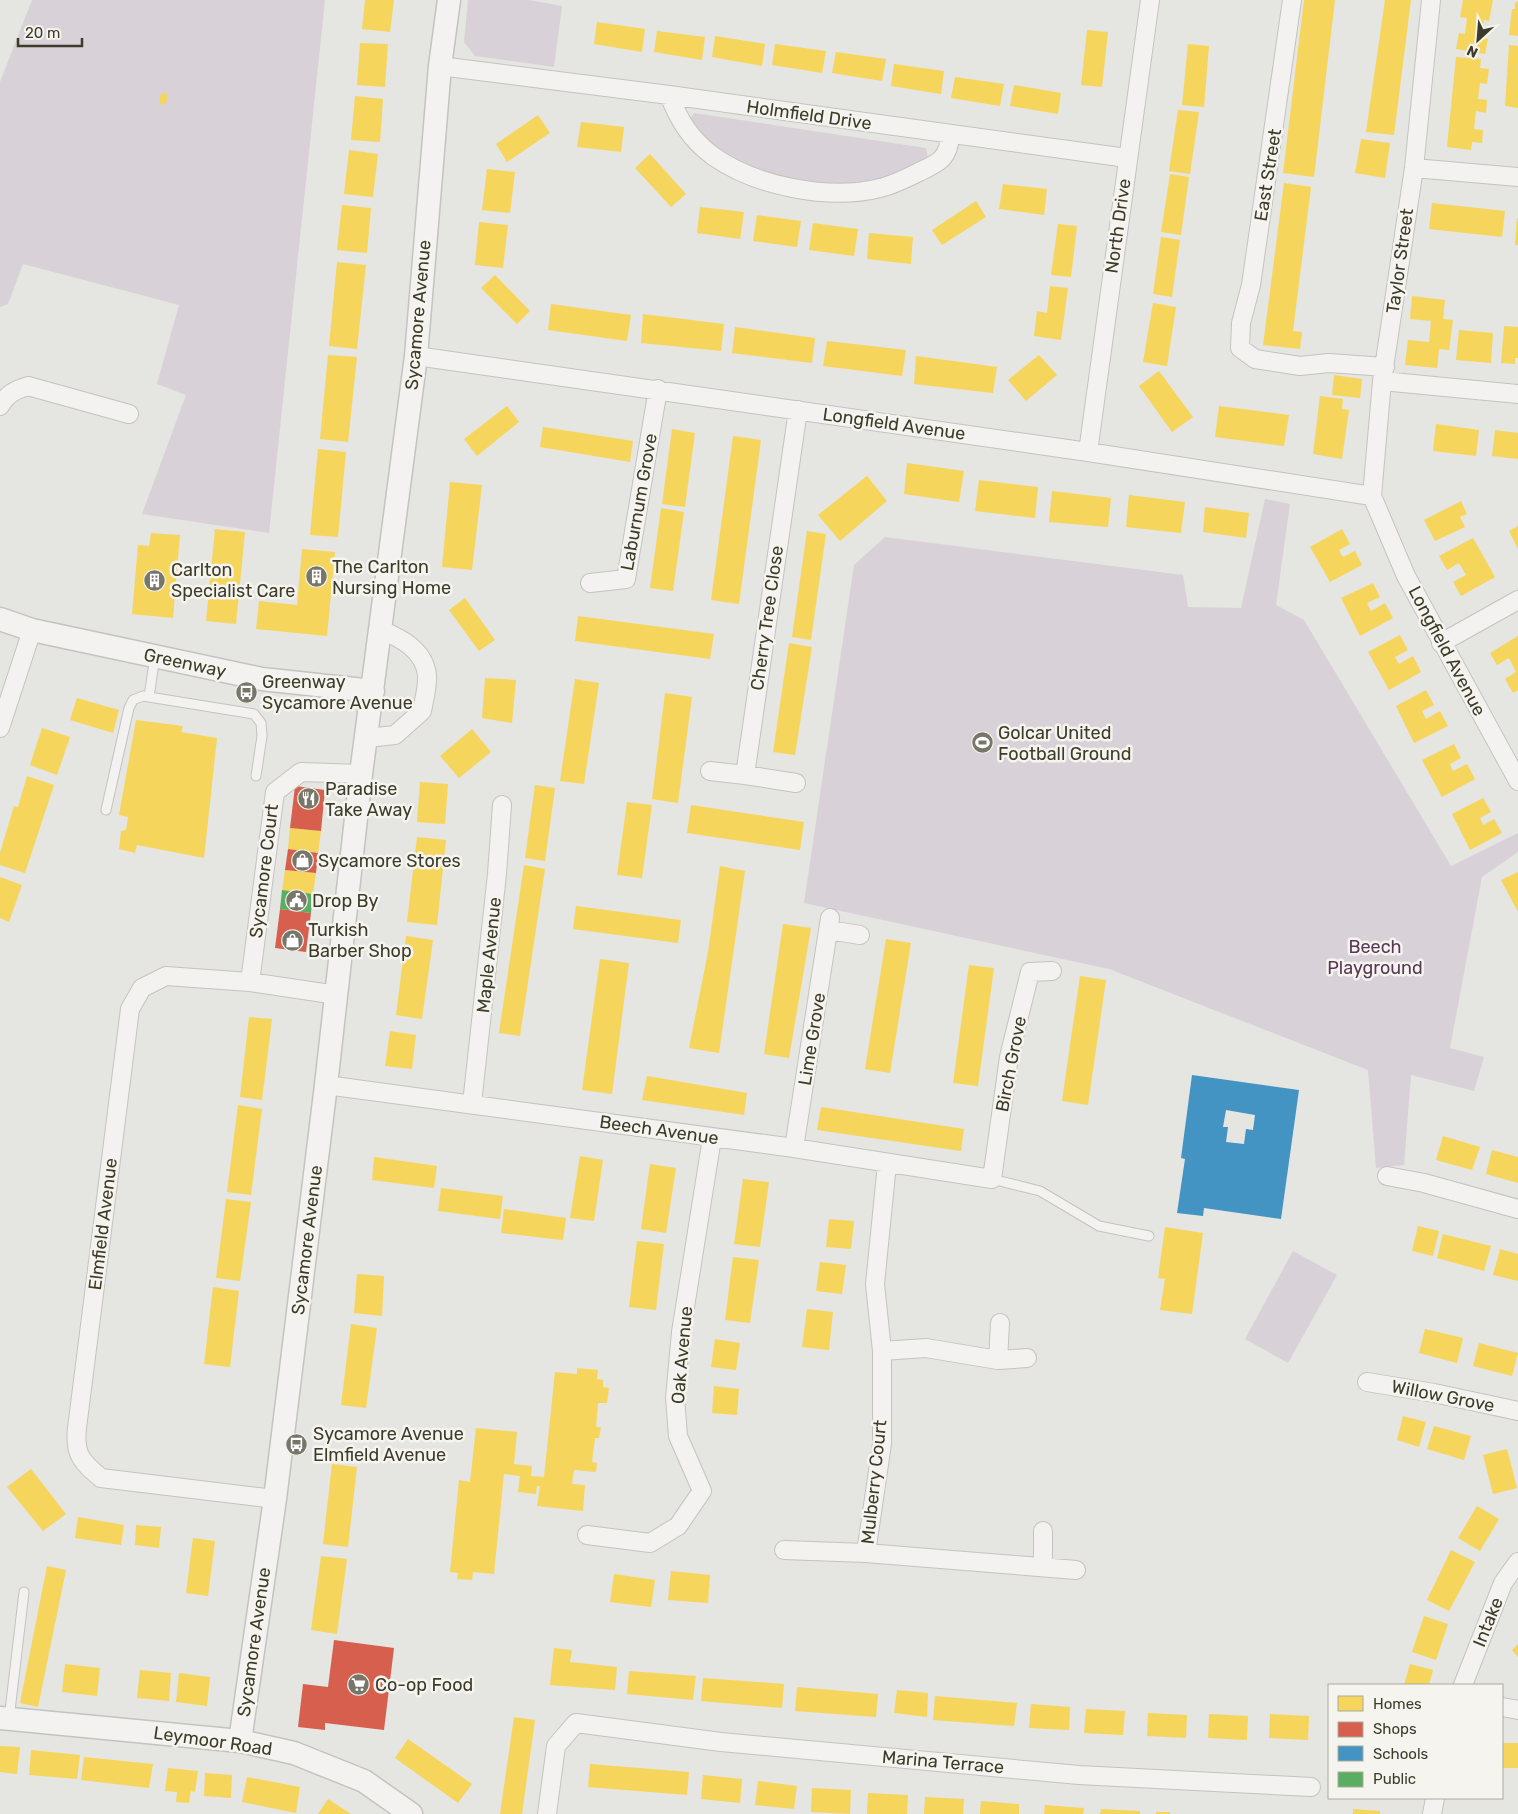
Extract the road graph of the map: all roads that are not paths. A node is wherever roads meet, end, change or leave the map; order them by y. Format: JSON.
{"nodes":[{"id":1,"x":449,"y":0,"type":"edge"},
{"id":2,"x":1150,"y":0,"type":"edge"},
{"id":3,"x":1292,"y":0,"type":"edge"},
{"id":4,"x":1431,"y":0,"type":"edge"},
{"id":5,"x":440,"y":66,"type":"junction"},
{"id":6,"x":669,"y":95,"type":"junction"},
{"id":7,"x":950,"y":135,"type":"junction"},
{"id":8,"x":1128,"y":158,"type":"junction"},
{"id":9,"x":1414,"y":168,"type":"junction"},
{"id":10,"x":1518,"y":177,"type":"edge"},
{"id":11,"x":416,"y":356,"type":"junction"},
{"id":12,"x":1383,"y":374,"type":"junction"},
{"id":13,"x":658,"y":390,"type":"junction"},
{"id":14,"x":1518,"y":394,"type":"edge"},
{"id":15,"x":0,"y":406,"type":"edge"},
{"id":16,"x":798,"y":410,"type":"junction"},
{"id":17,"x":129,"y":414,"type":"dead end"},
{"id":18,"x":1088,"y":452,"type":"junction"},
{"id":19,"x":1372,"y":496,"type":"junction"},
{"id":20,"x":1381,"y":520,"type":"joint"},
{"id":21,"x":590,"y":583,"type":"dead end"},
{"id":22,"x":1518,"y":600,"type":"edge"},
{"id":23,"x":0,"y":619,"type":"edge"},
{"id":24,"x":32,"y":630,"type":"junction"},
{"id":25,"x":381,"y":630,"type":"junction"},
{"id":26,"x":1442,"y":643,"type":"junction"},
{"id":27,"x":155,"y":656,"type":"junction"},
{"id":28,"x":373,"y":691,"type":"junction"},
{"id":29,"x":149,"y":698,"type":"junction"},
{"id":30,"x":0,"y":728,"type":"edge"},
{"id":31,"x":367,"y":738,"type":"junction"},
{"id":32,"x":710,"y":771,"type":"dead end"},
{"id":33,"x":361,"y":774,"type":"junction"},
{"id":34,"x":745,"y":775,"type":"junction"},
{"id":35,"x":256,"y":776,"type":"dead end"},
{"id":36,"x":1518,"y":781,"type":"edge"},
{"id":37,"x":796,"y":783,"type":"dead end"},
{"id":38,"x":502,"y":805,"type":"dead end"},
{"id":39,"x":106,"y":810,"type":"dead end"},
{"id":40,"x":860,"y":935,"type":"dead end"},
{"id":41,"x":1052,"y":971,"type":"dead end"},
{"id":42,"x":250,"y":982,"type":"junction"},
{"id":43,"x":337,"y":994,"type":"junction"},
{"id":44,"x":326,"y":1085,"type":"junction"},
{"id":45,"x":472,"y":1104,"type":"junction"},
{"id":46,"x":712,"y":1138,"type":"junction"},
{"id":47,"x":794,"y":1148,"type":"junction"},
{"id":48,"x":887,"y":1164,"type":"junction"},
{"id":49,"x":1386,"y":1176,"type":"dead end"},
{"id":50,"x":992,"y":1179,"type":"junction"},
{"id":51,"x":1518,"y":1209,"type":"edge"},
{"id":52,"x":1149,"y":1236,"type":"dead end"},
{"id":53,"x":1000,"y":1323,"type":"dead end"},
{"id":54,"x":882,"y":1351,"type":"junction"},
{"id":55,"x":1027,"y":1358,"type":"dead end"},
{"id":56,"x":998,"y":1360,"type":"junction"},
{"id":57,"x":1367,"y":1382,"type":"dead end"},
{"id":58,"x":1518,"y":1411,"type":"edge"},
{"id":59,"x":274,"y":1499,"type":"junction"},
{"id":60,"x":1043,"y":1531,"type":"dead end"},
{"id":61,"x":587,"y":1536,"type":"dead end"},
{"id":62,"x":784,"y":1550,"type":"dead end"},
{"id":63,"x":866,"y":1553,"type":"junction"},
{"id":64,"x":1518,"y":1562,"type":"edge"},
{"id":65,"x":1043,"y":1566,"type":"junction"},
{"id":66,"x":1076,"y":1570,"type":"dead end"},
{"id":67,"x":24,"y":1592,"type":"dead end"},
{"id":68,"x":1463,"y":1684,"type":"edge"},
{"id":69,"x":1503,"y":1707,"type":"edge"},
{"id":70,"x":1518,"y":1710,"type":"edge"},
{"id":71,"x":5,"y":1719,"type":"edge"},
{"id":72,"x":240,"y":1741,"type":"junction"},
{"id":73,"x":1311,"y":1787,"type":"dead end"},
{"id":74,"x":1435,"y":1799,"type":"edge"},
{"id":75,"x":411,"y":1814,"type":"edge"},
{"id":76,"x":547,"y":1814,"type":"edge"},
{"id":77,"x":1432,"y":1814,"type":"edge"}],
"edges":[{"from":1,"to":5,"type":"street","name":"Sycamore Avenue"},
{"from":2,"to":8,"type":"street","name":"North Drive"},
{"from":3,"to":12,"type":"street","name":"East Street"},
{"from":4,"to":9,"type":"street","name":"Taylor Street"},
{"from":5,"to":6,"type":"street","name":"Holmfield Drive"},
{"from":5,"to":11,"type":"street","name":"Sycamore Avenue"},
{"from":6,"to":7,"type":"street","name":"Holmfield Drive"},
{"from":6,"to":7,"type":"street"},
{"from":7,"to":8,"type":"street","name":"Holmfield Drive"},
{"from":8,"to":18,"type":"street","name":"North Drive"},
{"from":9,"to":10,"type":"street"},
{"from":9,"to":12,"type":"street","name":"Taylor Street"},
{"from":11,"to":13,"type":"street","name":"Longfield Avenue"},
{"from":11,"to":25,"type":"street","name":"Sycamore Avenue"},
{"from":12,"to":14,"type":"street"},
{"from":12,"to":19,"type":"street","name":"Taylor Street"},
{"from":13,"to":16,"type":"street","name":"Longfield Avenue"},
{"from":13,"to":21,"type":"street","name":"Laburnum Grove"},
{"from":15,"to":17,"type":"street"},
{"from":16,"to":18,"type":"street","name":"Longfield Avenue"},
{"from":16,"to":34,"type":"street","name":"Cherry Tree Close"},
{"from":18,"to":19,"type":"street","name":"Longfield Avenue"},
{"from":19,"to":20,"type":"street","name":"Taylor Street"},
{"from":20,"to":26,"type":"street","name":"Longfield Avenue"},
{"from":22,"to":26,"type":"street"},
{"from":23,"to":24,"type":"street","name":"Greenway"},
{"from":24,"to":27,"type":"street","name":"Greenway"},
{"from":24,"to":30,"type":"street"},
{"from":25,"to":28,"type":"street","name":"Sycamore Avenue"},
{"from":25,"to":31,"type":"street"},
{"from":26,"to":36,"type":"street","name":"Longfield Avenue"},
{"from":27,"to":28,"type":"street","name":"Greenway"},
{"from":27,"to":29,"type":"lane"},
{"from":28,"to":31,"type":"street","name":"Sycamore Avenue"},
{"from":29,"to":35,"type":"lane"},
{"from":29,"to":39,"type":"lane"},
{"from":31,"to":33,"type":"street","name":"Sycamore Avenue"},
{"from":32,"to":34,"type":"street"},
{"from":33,"to":42,"type":"street","name":"Sycamore Court"},
{"from":33,"to":43,"type":"street","name":"Sycamore Avenue"},
{"from":34,"to":37,"type":"street"},
{"from":38,"to":45,"type":"street","name":"Maple Avenue"},
{"from":40,"to":47,"type":"street","name":"Lime Grove"},
{"from":41,"to":50,"type":"street","name":"Birch Grove"},
{"from":42,"to":43,"type":"street","name":"Elmfield Avenue"},
{"from":42,"to":59,"type":"street","name":"Elmfield Avenue"},
{"from":43,"to":44,"type":"street","name":"Sycamore Avenue"},
{"from":44,"to":45,"type":"street","name":"Beech Avenue"},
{"from":44,"to":59,"type":"street","name":"Sycamore Avenue"},
{"from":45,"to":46,"type":"street","name":"Beech Avenue"},
{"from":46,"to":47,"type":"street","name":"Beech Avenue"},
{"from":46,"to":61,"type":"street","name":"Oak Avenue"},
{"from":47,"to":48,"type":"street","name":"Beech Avenue"},
{"from":48,"to":50,"type":"street","name":"Beech Avenue"},
{"from":48,"to":54,"type":"street","name":"Mulberry Court"},
{"from":49,"to":51,"type":"street"},
{"from":50,"to":52,"type":"lane"},
{"from":53,"to":56,"type":"street"},
{"from":54,"to":56,"type":"street"},
{"from":54,"to":63,"type":"street","name":"Mulberry Court"},
{"from":55,"to":56,"type":"street"},
{"from":57,"to":58,"type":"street","name":"Willow Grove"},
{"from":59,"to":72,"type":"street","name":"Sycamore Avenue"},
{"from":60,"to":65,"type":"street"},
{"from":62,"to":63,"type":"street","name":"Mulberry Court"},
{"from":63,"to":65,"type":"street","name":"Mulberry Court"},
{"from":64,"to":68,"type":"street","name":"Intake"},
{"from":65,"to":66,"type":"street","name":"Mulberry Court"},
{"from":67,"to":71,"type":"lane"},
{"from":69,"to":70,"type":"street"},
{"from":71,"to":72,"type":"street","name":"Leymoor Road"},
{"from":72,"to":75,"type":"street","name":"Leymoor Road"},
{"from":73,"to":76,"type":"street","name":"Marina Terrace"},
{"from":74,"to":77,"type":"street"}]}
